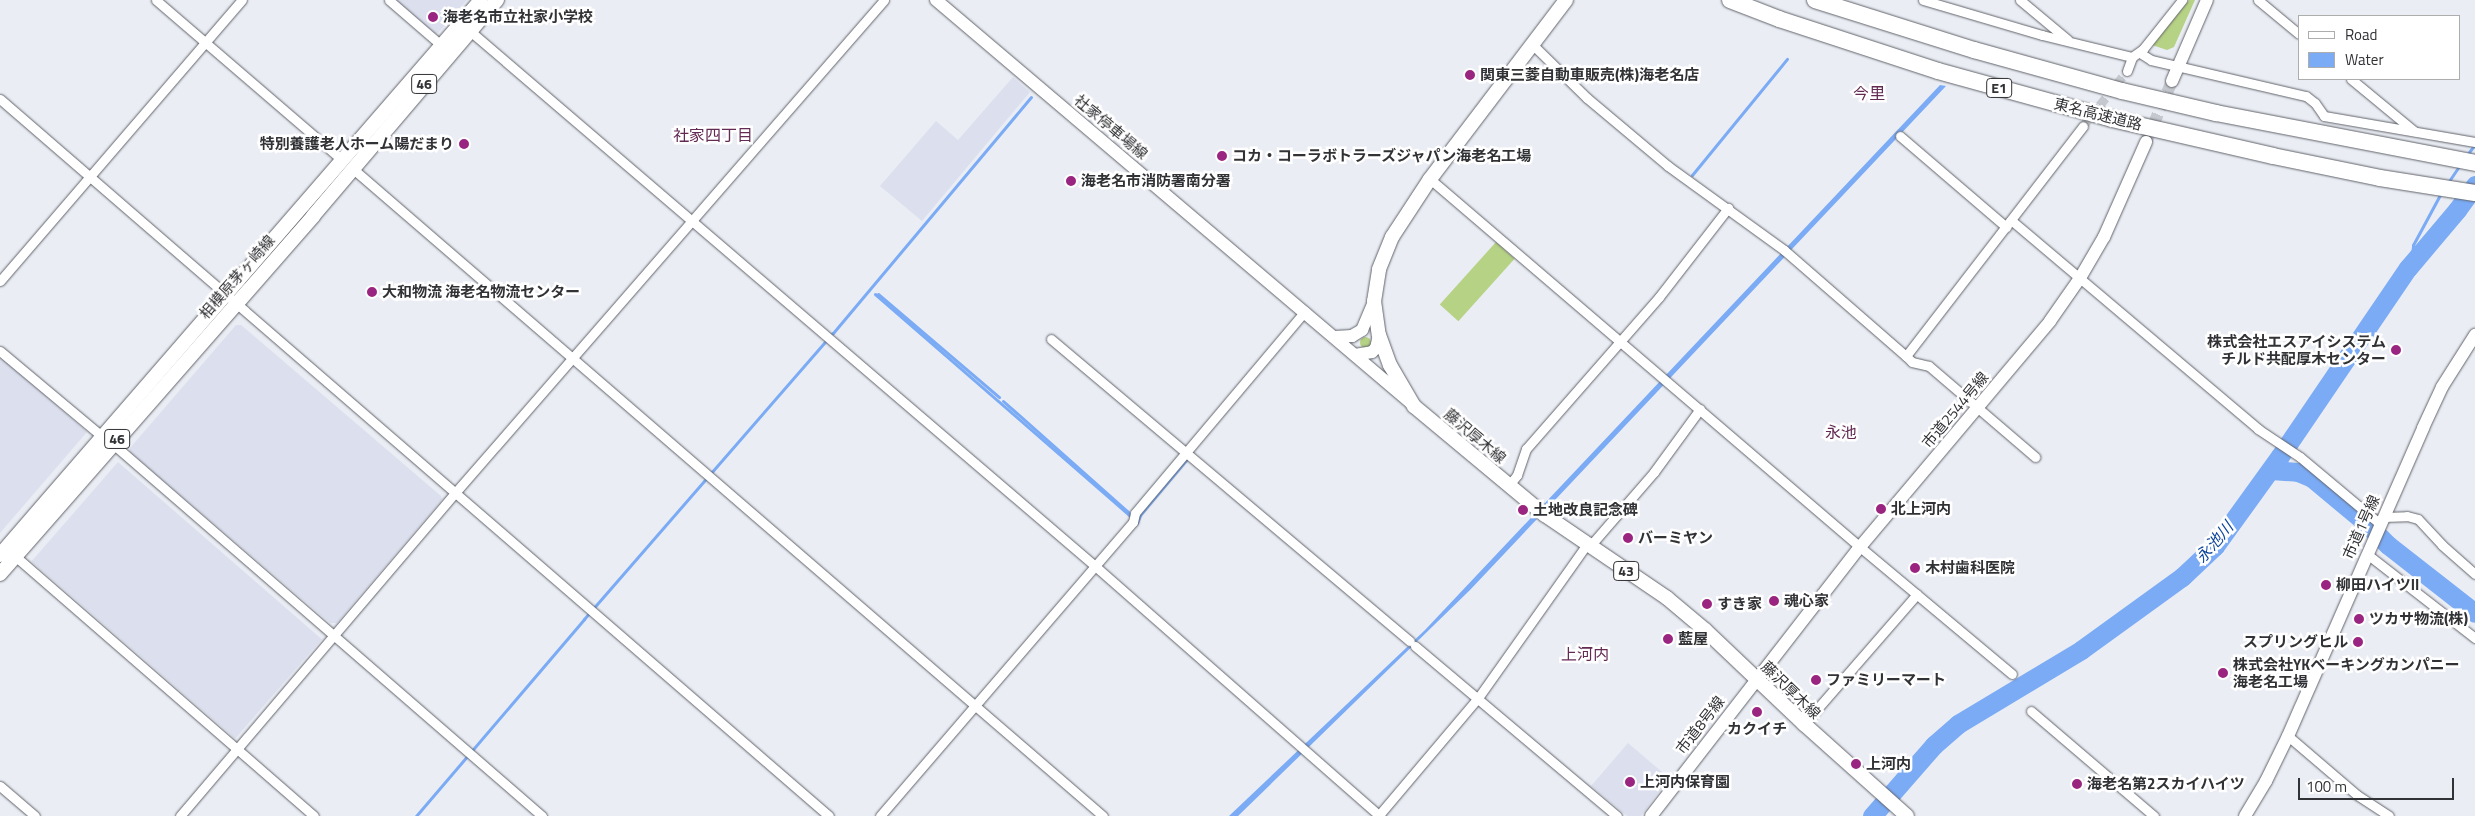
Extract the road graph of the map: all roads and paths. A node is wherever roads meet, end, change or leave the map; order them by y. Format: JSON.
{"nodes":[{"id":1,"x":156,"y":0,"type":"edge"},
{"id":2,"x":242,"y":0,"type":"edge"},
{"id":3,"x":389,"y":0,"type":"edge"},
{"id":4,"x":480,"y":0,"type":"edge"},
{"id":5,"x":497,"y":0,"type":"edge"},
{"id":6,"x":884,"y":0,"type":"edge"},
{"id":7,"x":936,"y":0,"type":"edge"},
{"id":8,"x":1566,"y":0,"type":"edge"},
{"id":9,"x":1730,"y":0,"type":"edge"},
{"id":10,"x":1815,"y":0,"type":"edge"},
{"id":11,"x":1923,"y":0,"type":"edge"},
{"id":12,"x":2020,"y":0,"type":"edge"},
{"id":13,"x":2182,"y":0,"type":"edge"},
{"id":14,"x":2207,"y":0,"type":"edge"},
{"id":15,"x":2258,"y":0,"type":"edge"},
{"id":16,"x":470,"y":31,"type":"junction"},
{"id":17,"x":2298,"y":33,"type":"edge"},
{"id":18,"x":206,"y":42,"type":"junction"},
{"id":19,"x":2070,"y":42,"type":"junction"},
{"id":20,"x":1532,"y":44,"type":"junction"},
{"id":21,"x":441,"y":45,"type":"junction"},
{"id":22,"x":2136,"y":55,"type":"junction"},
{"id":23,"x":2178,"y":66,"type":"junction"},
{"id":24,"x":2127,"y":71,"type":"tunnel mouth"},
{"id":25,"x":2352,"y":80,"type":"edge"},
{"id":26,"x":2172,"y":81,"type":"tunnel mouth"},
{"id":27,"x":0,"y":99,"type":"edge"},
{"id":28,"x":2083,"y":126,"type":"tunnel mouth"},
{"id":29,"x":2415,"y":131,"type":"junction"},
{"id":30,"x":1900,"y":136,"type":"dead end"},
{"id":31,"x":2146,"y":142,"type":"tunnel mouth"},
{"id":32,"x":2473,"y":142,"type":"edge"},
{"id":33,"x":2475,"y":163,"type":"edge"},
{"id":34,"x":347,"y":164,"type":"junction"},
{"id":35,"x":91,"y":176,"type":"junction"},
{"id":36,"x":1430,"y":179,"type":"junction"},
{"id":37,"x":2475,"y":193,"type":"edge"},
{"id":38,"x":1728,"y":208,"type":"junction"},
{"id":39,"x":692,"y":222,"type":"junction"},
{"id":40,"x":2009,"y":223,"type":"junction"},
{"id":41,"x":2080,"y":278,"type":"junction"},
{"id":42,"x":0,"y":281,"type":"edge"},
{"id":43,"x":230,"y":300,"type":"junction"},
{"id":44,"x":1374,"y":301,"type":"junction"},
{"id":45,"x":1305,"y":311,"type":"junction"},
{"id":46,"x":1379,"y":335,"type":"junction"},
{"id":47,"x":2475,"y":336,"type":"edge"},
{"id":48,"x":1335,"y":337,"type":"junction"},
{"id":49,"x":1051,"y":339,"type":"dead end"},
{"id":50,"x":1621,"y":342,"type":"junction"},
{"id":51,"x":0,"y":351,"type":"edge"},
{"id":52,"x":1355,"y":355,"type":"junction"},
{"id":53,"x":1906,"y":356,"type":"junction"},
{"id":54,"x":574,"y":358,"type":"junction"},
{"id":55,"x":1414,"y":406,"type":"junction"},
{"id":56,"x":1978,"y":408,"type":"junction"},
{"id":57,"x":1700,"y":409,"type":"junction"},
{"id":58,"x":108,"y":440,"type":"junction"},
{"id":59,"x":1188,"y":452,"type":"junction"},
{"id":60,"x":2035,"y":457,"type":"dead end"},
{"id":61,"x":1509,"y":485,"type":"junction"},
{"id":62,"x":454,"y":494,"type":"junction"},
{"id":63,"x":2380,"y":523,"type":"junction"},
{"id":64,"x":1589,"y":545,"type":"junction"},
{"id":65,"x":1860,"y":547,"type":"junction"},
{"id":66,"x":9,"y":554,"type":"edge"},
{"id":67,"x":2367,"y":554,"type":"junction"},
{"id":68,"x":1094,"y":565,"type":"junction"},
{"id":69,"x":0,"y":574,"type":"edge"},
{"id":70,"x":2475,"y":574,"type":"edge"},
{"id":71,"x":1917,"y":594,"type":"junction"},
{"id":72,"x":333,"y":636,"type":"junction"},
{"id":73,"x":2475,"y":638,"type":"edge"},
{"id":74,"x":2012,"y":674,"type":"dead end"},
{"id":75,"x":1758,"y":679,"type":"junction"},
{"id":76,"x":1478,"y":698,"type":"junction"},
{"id":77,"x":976,"y":704,"type":"junction"},
{"id":78,"x":2031,"y":711,"type":"dead end"},
{"id":79,"x":1804,"y":724,"type":"junction"},
{"id":80,"x":2288,"y":736,"type":"junction"},
{"id":81,"x":237,"y":749,"type":"junction"},
{"id":82,"x":0,"y":786,"type":"edge"},
{"id":83,"x":1902,"y":813,"type":"edge"},
{"id":84,"x":35,"y":816,"type":"edge"},
{"id":85,"x":180,"y":816,"type":"edge"},
{"id":86,"x":314,"y":816,"type":"edge"},
{"id":87,"x":542,"y":816,"type":"edge"},
{"id":88,"x":829,"y":816,"type":"edge"},
{"id":89,"x":880,"y":816,"type":"edge"},
{"id":90,"x":1103,"y":816,"type":"edge"},
{"id":91,"x":1380,"y":816,"type":"edge"},
{"id":92,"x":1617,"y":816,"type":"edge"},
{"id":93,"x":1651,"y":816,"type":"edge"},
{"id":94,"x":2154,"y":816,"type":"edge"},
{"id":95,"x":2245,"y":816,"type":"edge"},
{"id":96,"x":2389,"y":816,"type":"edge"}],
"edges":[{"from":1,"to":18,"type":"street"},
{"from":2,"to":18,"type":"street"},
{"from":3,"to":21,"type":"street"},
{"from":4,"to":21,"type":"main road","name":"相模原茅ヶ崎線","number":"46"},
{"from":5,"to":16,"type":"main road","name":"相模原茅ヶ崎線","number":"46"},
{"from":6,"to":39,"type":"street"},
{"from":7,"to":45,"type":"street","name":"社家停車場線"},
{"from":8,"to":20,"type":"main road","name":"藤沢厚木線","number":"43"},
{"from":9,"to":37,"type":"highway","name":"東名高速道路","number":"E1"},
{"from":10,"to":33,"type":"highway","name":"東名高速道路","number":"E1"},
{"from":11,"to":19,"type":"street"},
{"from":12,"to":19,"type":"street"},
{"from":13,"to":22,"type":"street"},
{"from":14,"to":23,"type":"street"},
{"from":15,"to":17,"type":"street"},
{"from":16,"to":34,"type":"main road","name":"相模原茅ヶ崎線","number":"46"},
{"from":16,"to":39,"type":"street"},
{"from":18,"to":34,"type":"street"},
{"from":18,"to":35,"type":"street"},
{"from":19,"to":22,"type":"street"},
{"from":20,"to":36,"type":"main road","name":"藤沢厚木線","number":"43"},
{"from":20,"to":38,"type":"street"},
{"from":21,"to":34,"type":"main road","name":"相模原茅ヶ崎線","number":"46"},
{"from":22,"to":23,"type":"street"},
{"from":22,"to":24,"type":"street"},
{"from":23,"to":26,"type":"street"},
{"from":23,"to":29,"type":"street"},
{"from":25,"to":29,"type":"street"},
{"from":27,"to":35,"type":"street"},
{"from":28,"to":40,"type":"street"},
{"from":29,"to":32,"type":"street"},
{"from":30,"to":40,"type":"street"},
{"from":31,"to":41,"type":"street","name":"市道2544号線"},
{"from":34,"to":43,"type":"main road","name":"相模原茅ヶ崎線","number":"46"},
{"from":34,"to":54,"type":"street"},
{"from":35,"to":42,"type":"street"},
{"from":35,"to":43,"type":"street"},
{"from":36,"to":44,"type":"main road","name":"藤沢厚木線","number":"43"},
{"from":36,"to":50,"type":"street"},
{"from":38,"to":50,"type":"street"},
{"from":38,"to":53,"type":"street"},
{"from":39,"to":54,"type":"street"},
{"from":39,"to":68,"type":"street"},
{"from":40,"to":41,"type":"street"},
{"from":40,"to":53,"type":"street"},
{"from":41,"to":56,"type":"street","name":"市道2544号線"},
{"from":41,"to":63,"type":"street"},
{"from":43,"to":58,"type":"main road","name":"相模原茅ヶ崎線","number":"46"},
{"from":43,"to":62,"type":"street"},
{"from":44,"to":46,"type":"main road","name":"藤沢厚木線","number":"43"},
{"from":44,"to":48,"type":"street"},
{"from":45,"to":48,"type":"street","name":"社家停車場線"},
{"from":45,"to":59,"type":"street"},
{"from":46,"to":52,"type":"street"},
{"from":46,"to":55,"type":"main road","name":"藤沢厚木線","number":"43"},
{"from":47,"to":63,"type":"street","name":"市道1号線"},
{"from":48,"to":52,"type":"street","name":"社家停車場線"},
{"from":49,"to":59,"type":"street"},
{"from":50,"to":57,"type":"street"},
{"from":50,"to":61,"type":"street"},
{"from":51,"to":58,"type":"street"},
{"from":52,"to":55,"type":"street","name":"社家停車場線"},
{"from":53,"to":56,"type":"street"},
{"from":54,"to":62,"type":"street"},
{"from":54,"to":77,"type":"street"},
{"from":55,"to":61,"type":"main road","name":"藤沢厚木線","number":"43"},
{"from":56,"to":60,"type":"street"},
{"from":56,"to":65,"type":"street","name":"市道2544号線"},
{"from":57,"to":64,"type":"street"},
{"from":57,"to":65,"type":"street"},
{"from":58,"to":66,"type":"main road","name":"相模原茅ヶ崎線","number":"46"},
{"from":58,"to":72,"type":"street"},
{"from":59,"to":68,"type":"street"},
{"from":59,"to":76,"type":"street"},
{"from":61,"to":64,"type":"main road","name":"藤沢厚木線","number":"43"},
{"from":62,"to":72,"type":"street"},
{"from":62,"to":88,"type":"street"},
{"from":63,"to":67,"type":"street","name":"市道1号線"},
{"from":63,"to":70,"type":"street"},
{"from":64,"to":75,"type":"main road","name":"藤沢厚木線","number":"43"},
{"from":64,"to":76,"type":"street"},
{"from":65,"to":71,"type":"street"},
{"from":65,"to":75,"type":"street","name":"市道2544号線"},
{"from":66,"to":69,"type":"main road","name":"相模原茅ヶ崎線","number":"46"},
{"from":66,"to":81,"type":"street"},
{"from":67,"to":73,"type":"street"},
{"from":67,"to":80,"type":"street","name":"市道1号線"},
{"from":68,"to":77,"type":"street"},
{"from":68,"to":91,"type":"street"},
{"from":71,"to":74,"type":"street"},
{"from":71,"to":79,"type":"street"},
{"from":72,"to":81,"type":"street"},
{"from":72,"to":87,"type":"street"},
{"from":75,"to":79,"type":"main road","name":"藤沢厚木線","number":"43"},
{"from":75,"to":93,"type":"street","name":"市道8号線"},
{"from":76,"to":91,"type":"street"},
{"from":76,"to":92,"type":"street"},
{"from":77,"to":89,"type":"street"},
{"from":77,"to":90,"type":"street"},
{"from":78,"to":94,"type":"street"},
{"from":79,"to":83,"type":"main road","name":"藤沢厚木線","number":"43"},
{"from":80,"to":95,"type":"street","name":"市道1号線"},
{"from":80,"to":96,"type":"street"},
{"from":81,"to":85,"type":"street"},
{"from":81,"to":86,"type":"street"},
{"from":82,"to":84,"type":"street"}]}
